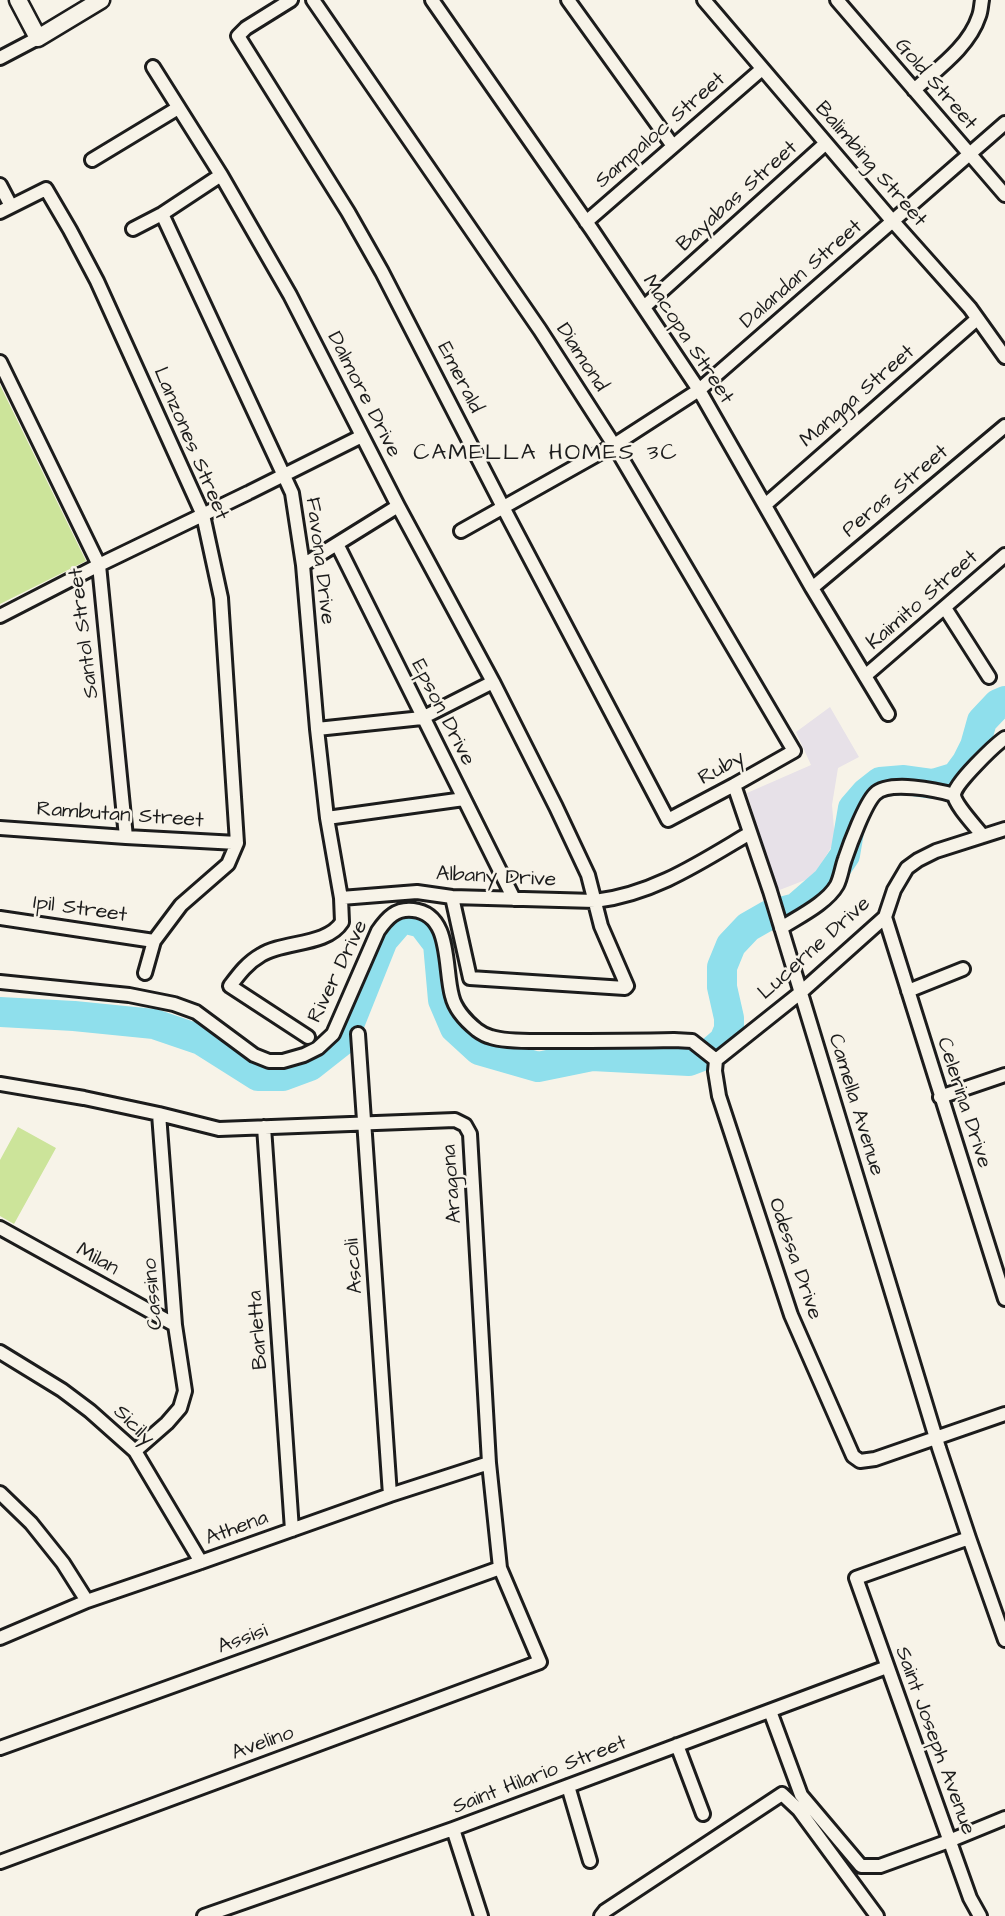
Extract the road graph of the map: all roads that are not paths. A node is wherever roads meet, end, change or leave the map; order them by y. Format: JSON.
{"nodes":[{"id":1,"x":18,"y":0,"type":"edge"},
{"id":2,"x":101,"y":0,"type":"edge"},
{"id":3,"x":290,"y":0,"type":"edge"},
{"id":4,"x":313,"y":0,"type":"edge"},
{"id":5,"x":432,"y":0,"type":"edge"},
{"id":6,"x":568,"y":0,"type":"edge"},
{"id":7,"x":704,"y":0,"type":"edge"},
{"id":8,"x":837,"y":0,"type":"edge"},
{"id":9,"x":982,"y":0,"type":"edge"},
{"id":10,"x":38,"y":38,"type":"junction"},
{"id":11,"x":0,"y":58,"type":"edge"},
{"id":12,"x":153,"y":67,"type":"dead end"},
{"id":13,"x":762,"y":69,"type":"junction"},
{"id":14,"x":914,"y":90,"type":"junction"},
{"id":15,"x":178,"y":108,"type":"junction"},
{"id":16,"x":1005,"y":123,"type":"edge"},
{"id":17,"x":826,"y":144,"type":"junction"},
{"id":18,"x":673,"y":146,"type":"junction"},
{"id":19,"x":969,"y":154,"type":"junction"},
{"id":20,"x":92,"y":160,"type":"dead end"},
{"id":21,"x":221,"y":175,"type":"junction"},
{"id":22,"x":0,"y":185,"type":"edge"},
{"id":23,"x":1005,"y":195,"type":"edge"},
{"id":24,"x":6,"y":209,"type":"edge"},
{"id":25,"x":162,"y":214,"type":"junction"},
{"id":26,"x":893,"y":221,"type":"junction"},
{"id":27,"x":586,"y":222,"type":"junction"},
{"id":28,"x":133,"y":229,"type":"dead end"},
{"id":29,"x":644,"y":307,"type":"junction"},
{"id":30,"x":977,"y":318,"type":"junction"},
{"id":31,"x":1005,"y":357,"type":"edge"},
{"id":32,"x":0,"y":362,"type":"edge"},
{"id":33,"x":699,"y":390,"type":"junction"},
{"id":34,"x":1005,"y":426,"type":"edge"},
{"id":35,"x":362,"y":436,"type":"junction"},
{"id":36,"x":614,"y":445,"type":"junction"},
{"id":37,"x":285,"y":475,"type":"junction"},
{"id":38,"x":765,"y":505,"type":"junction"},
{"id":39,"x":398,"y":506,"type":"junction"},
{"id":40,"x":504,"y":509,"type":"junction"},
{"id":41,"x":203,"y":515,"type":"junction"},
{"id":42,"x":461,"y":531,"type":"dead end"},
{"id":43,"x":337,"y":544,"type":"junction"},
{"id":44,"x":1005,"y":555,"type":"edge"},
{"id":45,"x":99,"y":565,"type":"junction"},
{"id":46,"x":303,"y":565,"type":"junction"},
{"id":47,"x":812,"y":588,"type":"junction"},
{"id":48,"x":945,"y":608,"type":"junction"},
{"id":49,"x":0,"y":615,"type":"edge"},
{"id":50,"x":866,"y":676,"type":"junction"},
{"id":51,"x":989,"y":677,"type":"dead end"},
{"id":52,"x":493,"y":682,"type":"junction"},
{"id":53,"x":888,"y":714,"type":"dead end"},
{"id":54,"x":422,"y":718,"type":"junction"},
{"id":55,"x":317,"y":729,"type":"junction"},
{"id":56,"x":1005,"y":738,"type":"edge"},
{"id":57,"x":794,"y":751,"type":"joint"},
{"id":58,"x":734,"y":785,"type":"junction"},
{"id":59,"x":954,"y":795,"type":"junction"},
{"id":60,"x":464,"y":799,"type":"junction"},
{"id":61,"x":327,"y":818,"type":"junction"},
{"id":62,"x":668,"y":820,"type":"joint"},
{"id":63,"x":0,"y":828,"type":"edge"},
{"id":64,"x":1005,"y":829,"type":"edge"},
{"id":65,"x":750,"y":833,"type":"junction"},
{"id":66,"x":984,"y":836,"type":"junction"},
{"id":67,"x":126,"y":837,"type":"junction"},
{"id":68,"x":237,"y":843,"type":"junction"},
{"id":69,"x":452,"y":897,"type":"junction"},
{"id":70,"x":341,"y":898,"type":"junction"},
{"id":71,"x":514,"y":899,"type":"junction"},
{"id":72,"x":596,"y":901,"type":"junction"},
{"id":73,"x":885,"y":917,"type":"junction"},
{"id":74,"x":0,"y":918,"type":"edge"},
{"id":75,"x":780,"y":924,"type":"junction"},
{"id":76,"x":154,"y":941,"type":"junction"},
{"id":77,"x":963,"y":968,"type":"dead end"},
{"id":78,"x":145,"y":973,"type":"dead end"},
{"id":79,"x":0,"y":982,"type":"edge"},
{"id":80,"x":908,"y":991,"type":"junction"},
{"id":81,"x":800,"y":993,"type":"junction"},
{"id":82,"x":359,"y":1034,"type":"dead end"},
{"id":83,"x":308,"y":1037,"type":"dead end"},
{"id":84,"x":713,"y":1057,"type":"junction"},
{"id":85,"x":1005,"y":1075,"type":"edge"},
{"id":86,"x":0,"y":1084,"type":"edge"},
{"id":87,"x":940,"y":1097,"type":"junction"},
{"id":88,"x":159,"y":1114,"type":"junction"},
{"id":89,"x":366,"y":1124,"type":"junction"},
{"id":90,"x":264,"y":1127,"type":"junction"},
{"id":91,"x":0,"y":1228,"type":"edge"},
{"id":92,"x":1005,"y":1299,"type":"edge"},
{"id":93,"x":175,"y":1325,"type":"junction"},
{"id":94,"x":0,"y":1352,"type":"edge"},
{"id":95,"x":1005,"y":1414,"type":"edge"},
{"id":96,"x":936,"y":1437,"type":"junction"},
{"id":97,"x":135,"y":1451,"type":"junction"},
{"id":98,"x":489,"y":1463,"type":"junction"},
{"id":99,"x":0,"y":1493,"type":"edge"},
{"id":100,"x":390,"y":1494,"type":"junction"},
{"id":101,"x":292,"y":1530,"type":"junction"},
{"id":102,"x":969,"y":1538,"type":"junction"},
{"id":103,"x":201,"y":1562,"type":"junction"},
{"id":104,"x":500,"y":1567,"type":"junction"},
{"id":105,"x":87,"y":1601,"type":"junction"},
{"id":106,"x":0,"y":1638,"type":"edge"},
{"id":107,"x":1005,"y":1640,"type":"edge"},
{"id":108,"x":540,"y":1662,"type":"joint"},
{"id":109,"x":887,"y":1667,"type":"junction"},
{"id":110,"x":770,"y":1712,"type":"junction"},
{"id":111,"x":677,"y":1745,"type":"junction"},
{"id":112,"x":0,"y":1748,"type":"edge"},
{"id":113,"x":568,"y":1786,"type":"junction"},
{"id":114,"x":702,"y":1814,"type":"dead end"},
{"id":115,"x":1005,"y":1818,"type":"edge"},
{"id":116,"x":453,"y":1829,"type":"junction"},
{"id":117,"x":949,"y":1841,"type":"junction"},
{"id":118,"x":590,"y":1861,"type":"dead end"},
{"id":119,"x":0,"y":1863,"type":"edge"},
{"id":120,"x":204,"y":1916,"type":"edge"},
{"id":121,"x":481,"y":1916,"type":"edge"},
{"id":122,"x":601,"y":1916,"type":"edge"},
{"id":123,"x":877,"y":1916,"type":"edge"},
{"id":124,"x":980,"y":1916,"type":"edge"}],
"edges":[{"from":1,"to":10,"type":"street"},
{"from":2,"to":10,"type":"street"},
{"from":3,"to":40,"type":"street","name":"Emerald"},
{"from":4,"to":36,"type":"street","name":"Diamond"},
{"from":5,"to":27,"type":"street","name":"Macopa Street"},
{"from":6,"to":18,"type":"street"},
{"from":7,"to":13,"type":"street","name":"Balimbing Street"},
{"from":8,"to":14,"type":"street","name":"Gold Street"},
{"from":9,"to":14,"type":"street"},
{"from":10,"to":11,"type":"street"},
{"from":12,"to":15,"type":"street","name":"Dalmore Drive"},
{"from":13,"to":17,"type":"street","name":"Balimbing Street"},
{"from":13,"to":18,"type":"street","name":"Sampaloc Street"},
{"from":14,"to":19,"type":"street","name":"Gold Street"},
{"from":15,"to":20,"type":"street"},
{"from":15,"to":21,"type":"street","name":"Dalmore Drive"},
{"from":16,"to":19,"type":"street","name":"Dalandan Street"},
{"from":17,"to":26,"type":"street","name":"Balimbing Street"},
{"from":17,"to":29,"type":"street","name":"Bayabas Street"},
{"from":18,"to":27,"type":"street","name":"Sampaloc Street"},
{"from":19,"to":23,"type":"street","name":"Gold Street"},
{"from":19,"to":26,"type":"street","name":"Dalandan Street"},
{"from":21,"to":25,"type":"street"},
{"from":21,"to":35,"type":"street","name":"Dalmore Drive"},
{"from":22,"to":24,"type":"street","name":"Lanzones Street"},
{"from":24,"to":41,"type":"street","name":"Lanzones Street"},
{"from":25,"to":28,"type":"street"},
{"from":25,"to":37,"type":"street","name":"Favona Drive"},
{"from":26,"to":30,"type":"street","name":"Balimbing Street"},
{"from":26,"to":33,"type":"street","name":"Dalandan Street"},
{"from":27,"to":29,"type":"street","name":"Macopa Street"},
{"from":29,"to":33,"type":"street","name":"Macopa Street"},
{"from":30,"to":31,"type":"street","name":"Balimbing Street"},
{"from":30,"to":38,"type":"street","name":"Mangga Street"},
{"from":32,"to":45,"type":"street","name":"Santol Street"},
{"from":33,"to":36,"type":"street","name":"Dalandan Street"},
{"from":33,"to":38,"type":"street","name":"Macopa Street"},
{"from":34,"to":47,"type":"street","name":"Peras Street"},
{"from":35,"to":37,"type":"street"},
{"from":35,"to":39,"type":"street","name":"Dalmore Drive"},
{"from":36,"to":40,"type":"street","name":"Dalandan Street"},
{"from":36,"to":57,"type":"street","name":"Diamond"},
{"from":37,"to":41,"type":"street"},
{"from":37,"to":46,"type":"street","name":"Favona Drive"},
{"from":38,"to":47,"type":"street","name":"Macopa Street"},
{"from":39,"to":43,"type":"street"},
{"from":39,"to":52,"type":"street","name":"Dalmore Drive"},
{"from":40,"to":42,"type":"street","name":"Dalandan Street"},
{"from":40,"to":62,"type":"street","name":"Emerald"},
{"from":41,"to":45,"type":"street"},
{"from":41,"to":68,"type":"street","name":"Lanzones Street"},
{"from":43,"to":46,"type":"street"},
{"from":43,"to":54,"type":"street","name":"Epson Drive"},
{"from":44,"to":48,"type":"street","name":"Kaimito Street"},
{"from":45,"to":49,"type":"street"},
{"from":45,"to":67,"type":"street","name":"Santol Street"},
{"from":46,"to":55,"type":"street","name":"Favona Drive"},
{"from":47,"to":50,"type":"street","name":"Macopa Street"},
{"from":48,"to":50,"type":"street","name":"Kaimito Street"},
{"from":48,"to":51,"type":"street"},
{"from":50,"to":53,"type":"street","name":"Macopa Street"},
{"from":52,"to":54,"type":"street"},
{"from":52,"to":72,"type":"street","name":"Dalmore Drive"},
{"from":54,"to":55,"type":"street"},
{"from":54,"to":60,"type":"street","name":"Epson Drive"},
{"from":55,"to":61,"type":"street","name":"Favona Drive"},
{"from":56,"to":59,"type":"street"},
{"from":57,"to":58,"type":"street","name":"Ruby"},
{"from":58,"to":62,"type":"street","name":"Ruby"},
{"from":58,"to":65,"type":"street","name":"Camella Avenue"},
{"from":59,"to":66,"type":"street"},
{"from":59,"to":75,"type":"street"},
{"from":60,"to":61,"type":"street"},
{"from":60,"to":71,"type":"street","name":"Epson Drive"},
{"from":61,"to":70,"type":"street","name":"Favona Drive"},
{"from":63,"to":67,"type":"street","name":"Rambutan Street"},
{"from":64,"to":66,"type":"street","name":"Lucerne Drive"},
{"from":65,"to":72,"type":"street","name":"Albany Drive"},
{"from":65,"to":75,"type":"street","name":"Camella Avenue"},
{"from":66,"to":73,"type":"street","name":"Lucerne Drive"},
{"from":67,"to":68,"type":"street","name":"Rambutan Street"},
{"from":68,"to":76,"type":"street"},
{"from":69,"to":70,"type":"street","name":"Albany Drive"},
{"from":69,"to":71,"type":"street","name":"Albany Drive"},
{"from":69,"to":72,"type":"street","name":"Dalmore Drive"},
{"from":70,"to":83,"type":"street"},
{"from":71,"to":72,"type":"street","name":"Albany Drive"},
{"from":73,"to":80,"type":"street","name":"Celerina Drive"},
{"from":73,"to":81,"type":"street","name":"Lucerne Drive"},
{"from":74,"to":76,"type":"street","name":"Ipil Street"},
{"from":75,"to":81,"type":"street","name":"Camella Avenue"},
{"from":76,"to":78,"type":"street"},
{"from":77,"to":80,"type":"street"},
{"from":79,"to":84,"type":"street","name":"River Drive"},
{"from":80,"to":87,"type":"street","name":"Celerina Drive"},
{"from":81,"to":84,"type":"street","name":"Lucerne Drive"},
{"from":81,"to":96,"type":"street","name":"Camella Avenue"},
{"from":82,"to":89,"type":"street","name":"Ascoli"},
{"from":84,"to":96,"type":"street","name":"Odessa Drive"},
{"from":85,"to":87,"type":"street"},
{"from":86,"to":88,"type":"street","name":"Aragona"},
{"from":87,"to":92,"type":"street","name":"Celerina Drive"},
{"from":88,"to":90,"type":"street","name":"Aragona"},
{"from":88,"to":93,"type":"street","name":"Cassino"},
{"from":89,"to":90,"type":"street","name":"Aragona"},
{"from":89,"to":98,"type":"street","name":"Aragona"},
{"from":89,"to":100,"type":"street","name":"Ascoli"},
{"from":90,"to":101,"type":"street","name":"Barletta"},
{"from":91,"to":93,"type":"street","name":"Milan"},
{"from":93,"to":97,"type":"street","name":"Cassino"},
{"from":94,"to":97,"type":"street","name":"Sicily"},
{"from":95,"to":96,"type":"street"},
{"from":96,"to":102,"type":"street","name":"Camella Avenue"},
{"from":97,"to":103,"type":"street","name":"Sicily"},
{"from":98,"to":100,"type":"street","name":"Athena"},
{"from":98,"to":104,"type":"street","name":"Aragona"},
{"from":99,"to":105,"type":"street"},
{"from":100,"to":101,"type":"street","name":"Athena"},
{"from":101,"to":103,"type":"street","name":"Athena"},
{"from":102,"to":107,"type":"street","name":"Camella Avenue"},
{"from":102,"to":109,"type":"street","name":"Saint Joseph Avenue"},
{"from":103,"to":105,"type":"street","name":"Athena"},
{"from":104,"to":108,"type":"street","name":"Aragona"},
{"from":104,"to":112,"type":"street","name":"Assisi"},
{"from":105,"to":106,"type":"street","name":"Athena"},
{"from":108,"to":119,"type":"street","name":"Avelino"},
{"from":109,"to":110,"type":"street","name":"Saint Hilario Street"},
{"from":109,"to":117,"type":"street","name":"Saint Joseph Avenue"},
{"from":110,"to":111,"type":"street","name":"Saint Hilario Street"},
{"from":110,"to":117,"type":"street"},
{"from":111,"to":113,"type":"street","name":"Saint Hilario Street"},
{"from":111,"to":114,"type":"street"},
{"from":113,"to":116,"type":"street","name":"Saint Hilario Street"},
{"from":113,"to":118,"type":"street"},
{"from":115,"to":117,"type":"street"},
{"from":116,"to":120,"type":"street","name":"Saint Hilario Street"},
{"from":116,"to":121,"type":"street"},
{"from":117,"to":124,"type":"street","name":"Saint Joseph Avenue"},
{"from":122,"to":123,"type":"street"}]}
